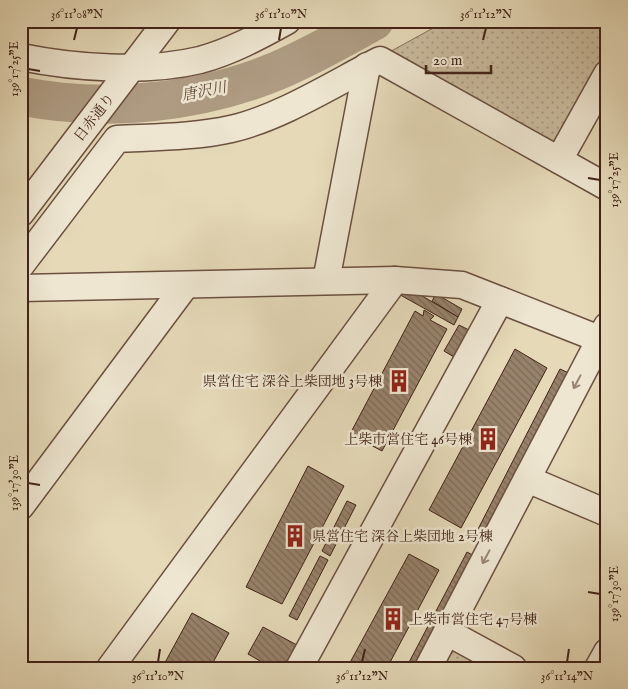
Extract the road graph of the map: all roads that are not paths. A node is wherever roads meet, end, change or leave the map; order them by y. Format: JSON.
{"nodes":[{"id":1,"x":167,"y":21,"type":"edge"},
{"id":2,"x":287,"y":21,"type":"edge"},
{"id":3,"x":21,"y":57,"type":"edge"},
{"id":4,"x":367,"y":66,"type":"junction"},
{"id":5,"x":129,"y":72,"type":"junction"},
{"id":6,"x":607,"y":74,"type":"edge"},
{"id":7,"x":559,"y":160,"type":"junction"},
{"id":8,"x":607,"y":187,"type":"edge"},
{"id":9,"x":21,"y":213,"type":"edge"},
{"id":10,"x":21,"y":265,"type":"edge"},
{"id":11,"x":326,"y":280,"type":"junction"},
{"id":12,"x":395,"y":280,"type":"junction"},
{"id":13,"x":185,"y":286,"type":"junction"},
{"id":14,"x":21,"y":288,"type":"edge"},
{"id":15,"x":500,"y":300,"type":"junction"},
{"id":16,"x":605,"y":336,"type":"edge"},
{"id":17,"x":526,"y":479,"type":"junction"},
{"id":18,"x":21,"y":506,"type":"edge"},
{"id":19,"x":607,"y":514,"type":"edge"},
{"id":20,"x":447,"y":632,"type":"junction"},
{"id":21,"x":607,"y":652,"type":"edge"},
{"id":22,"x":110,"y":668,"type":"edge"},
{"id":23,"x":298,"y":668,"type":"edge"},
{"id":24,"x":428,"y":668,"type":"edge"},
{"id":25,"x":513,"y":668,"type":"edge"},
{"id":26,"x":598,"y":668,"type":"edge"}],
"edges":[{"from":1,"to":5,"type":"street","name":"日赤通り"},
{"from":2,"to":5,"type":"street"},
{"from":3,"to":5,"type":"street"},
{"from":4,"to":7,"type":"street"},
{"from":4,"to":10,"type":"street"},
{"from":4,"to":11,"type":"street"},
{"from":5,"to":9,"type":"street","name":"日赤通り"},
{"from":6,"to":7,"type":"street"},
{"from":7,"to":8,"type":"street"},
{"from":11,"to":12,"type":"street"},
{"from":11,"to":13,"type":"street"},
{"from":12,"to":15,"type":"street"},
{"from":12,"to":22,"type":"street"},
{"from":13,"to":14,"type":"street"},
{"from":13,"to":18,"type":"street"},
{"from":15,"to":16,"type":"street"},
{"from":15,"to":23,"type":"street"},
{"from":16,"to":17,"type":"street","one_way":true},
{"from":17,"to":19,"type":"street"},
{"from":17,"to":20,"type":"street","one_way":true},
{"from":20,"to":24,"type":"street"},
{"from":20,"to":25,"type":"street"},
{"from":21,"to":26,"type":"street"}]}
